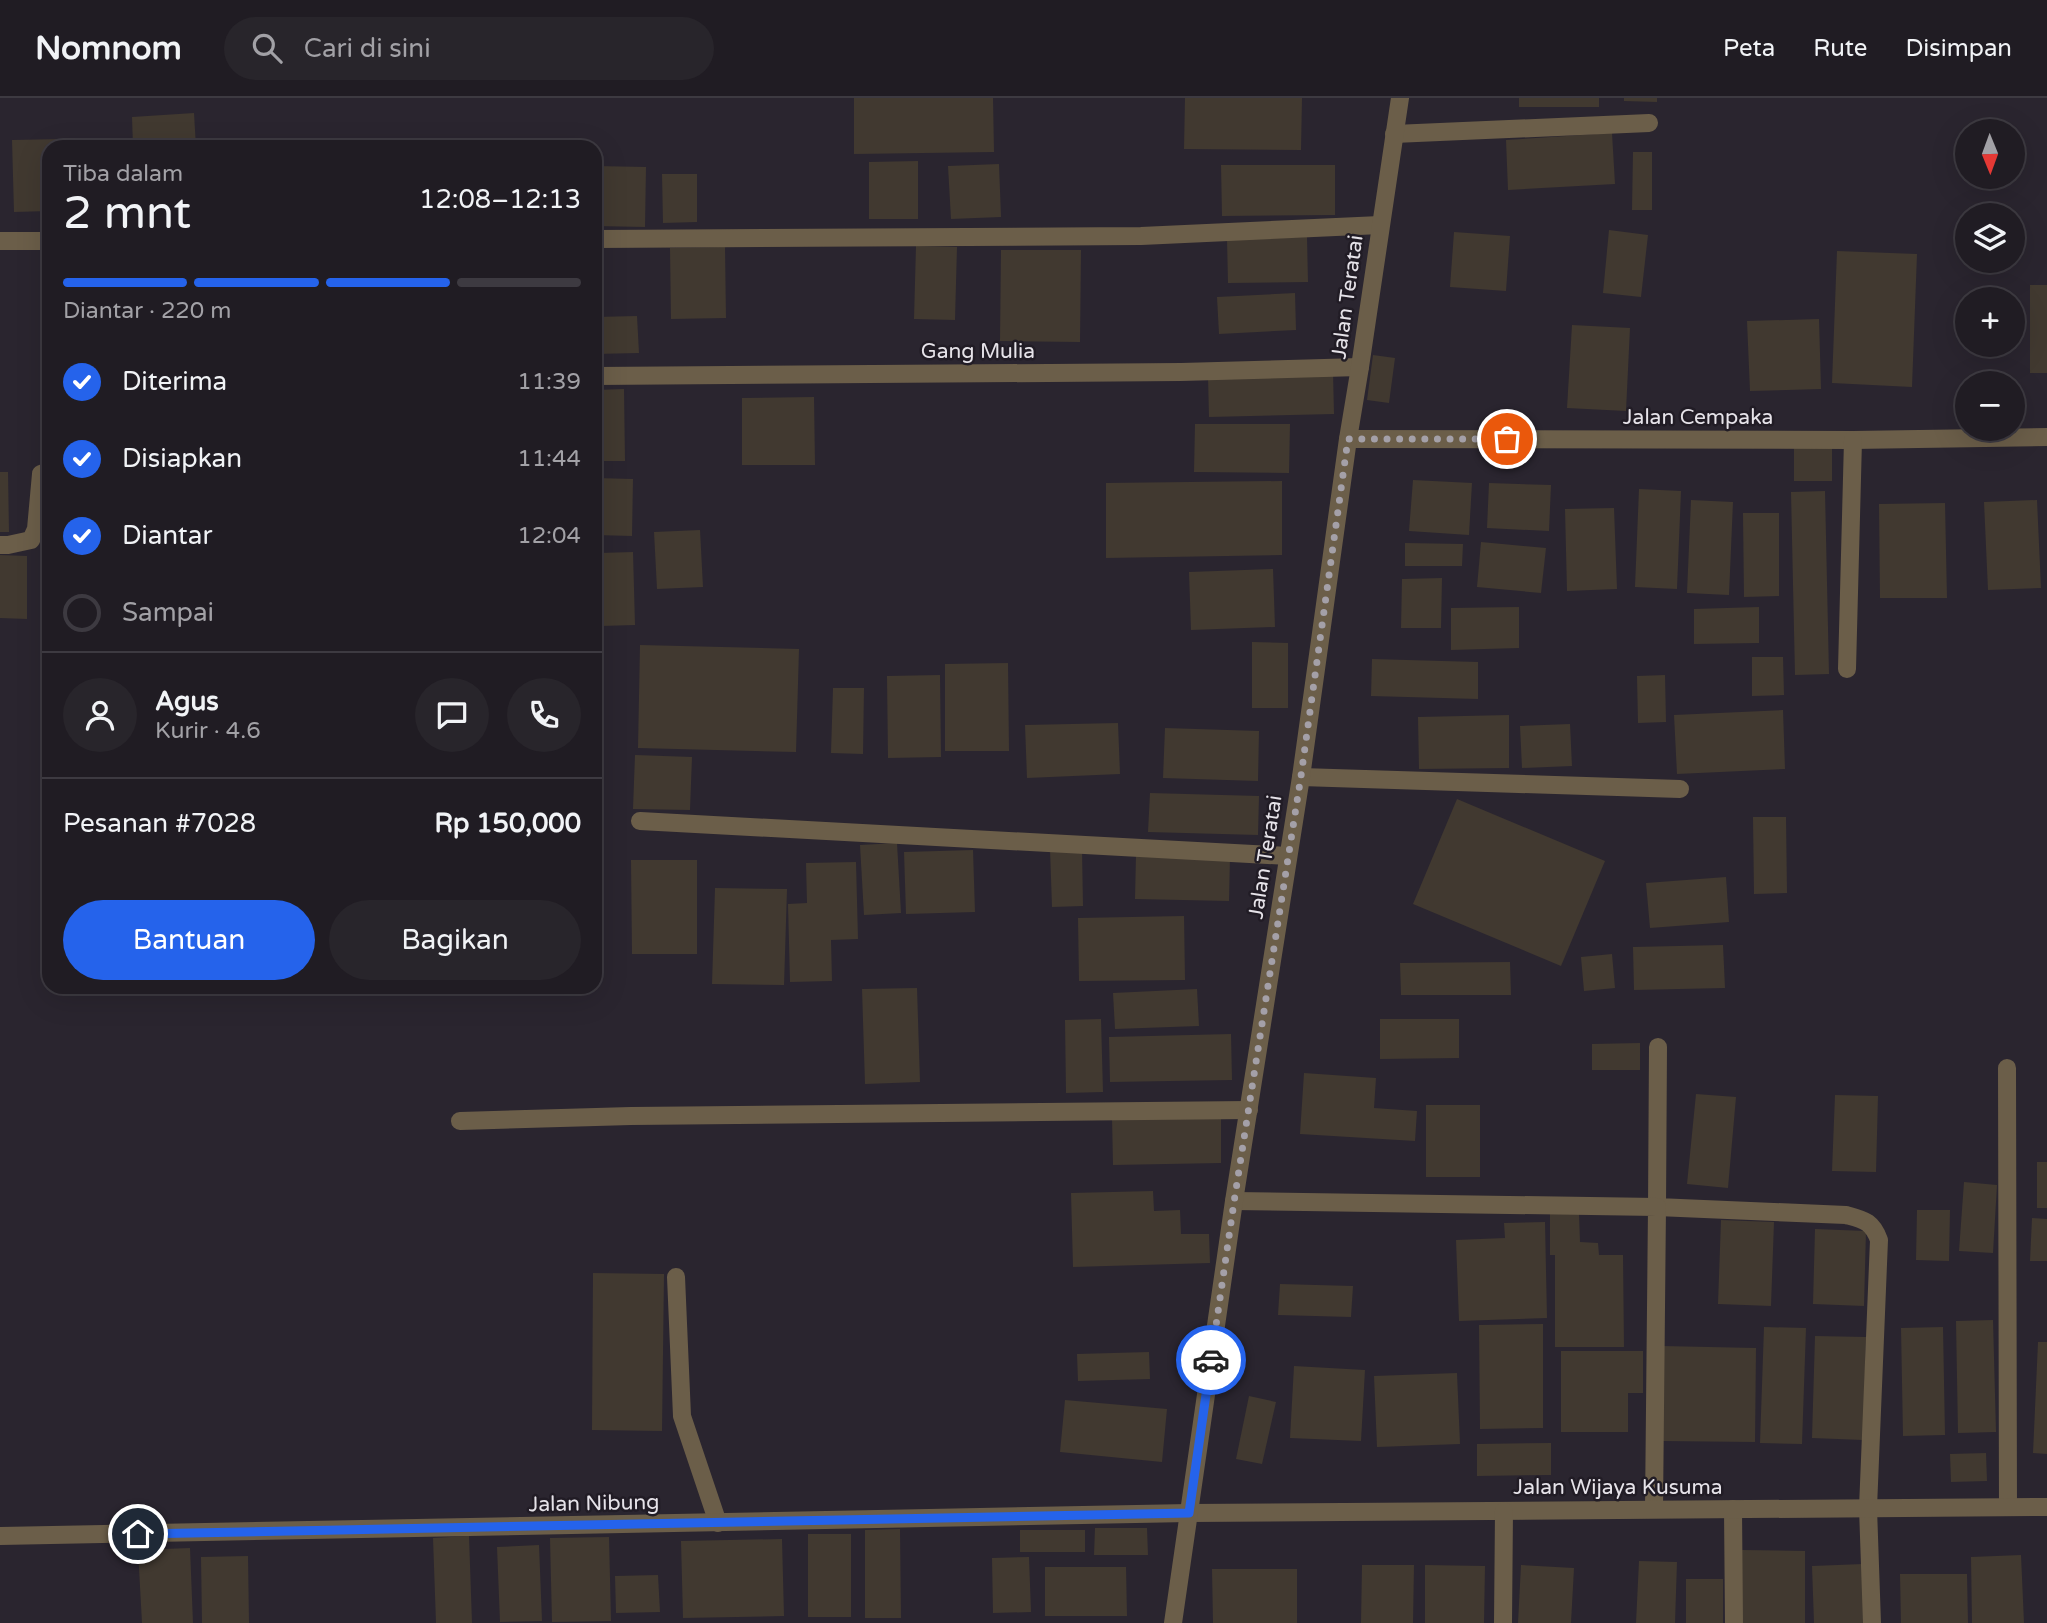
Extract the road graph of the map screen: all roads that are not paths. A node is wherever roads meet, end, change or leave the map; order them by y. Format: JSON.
{"nodes":[{"id":1,"x":1399,"y":98,"type":"edge"},
{"id":2,"x":1649,"y":123,"type":"dead end"},
{"id":3,"x":1394,"y":134,"type":"junction"},
{"id":4,"x":1380,"y":225,"type":"junction"},
{"id":5,"x":602,"y":239,"type":"edge"},
{"id":6,"x":0,"y":241,"type":"edge"},
{"id":7,"x":42,"y":241,"type":"edge"},
{"id":8,"x":1360,"y":367,"type":"junction"},
{"id":9,"x":602,"y":376,"type":"edge"},
{"id":10,"x":2047,"y":437,"type":"edge"},
{"id":11,"x":1348,"y":439,"type":"junction"},
{"id":12,"x":1853,"y":440,"type":"junction"},
{"id":13,"x":42,"y":474,"type":"edge"},
{"id":14,"x":0,"y":545,"type":"edge"},
{"id":15,"x":1847,"y":669,"type":"dead end"},
{"id":16,"x":1301,"y":776,"type":"junction"},
{"id":17,"x":1680,"y":789,"type":"dead end"},
{"id":18,"x":640,"y":821,"type":"dead end"},
{"id":19,"x":1288,"y":856,"type":"junction"},
{"id":20,"x":1658,"y":1047,"type":"dead end"},
{"id":21,"x":2007,"y":1068,"type":"dead end"},
{"id":22,"x":1249,"y":1110,"type":"junction"},
{"id":23,"x":460,"y":1121,"type":"dead end"},
{"id":24,"x":1234,"y":1202,"type":"junction"},
{"id":25,"x":1657,"y":1207,"type":"junction"},
{"id":26,"x":676,"y":1277,"type":"dead end"},
{"id":27,"x":2008,"y":1507,"type":"junction"},
{"id":28,"x":2047,"y":1507,"type":"edge"},
{"id":29,"x":1868,"y":1508,"type":"junction"},
{"id":30,"x":1654,"y":1509,"type":"junction"},
{"id":31,"x":1733,"y":1509,"type":"junction"},
{"id":32,"x":1504,"y":1511,"type":"junction"},
{"id":33,"x":1189,"y":1513,"type":"junction"},
{"id":34,"x":718,"y":1523,"type":"junction"},
{"id":35,"x":0,"y":1536,"type":"edge"},
{"id":36,"x":1172,"y":1623,"type":"edge"},
{"id":37,"x":1503,"y":1623,"type":"edge"},
{"id":38,"x":1734,"y":1623,"type":"edge"},
{"id":39,"x":1872,"y":1623,"type":"edge"}],
"edges":[{"from":1,"to":3,"type":"street","name":"Jalan Teratai"},
{"from":2,"to":3,"type":"street"},
{"from":3,"to":4,"type":"street","name":"Jalan Teratai"},
{"from":4,"to":5,"type":"street"},
{"from":4,"to":8,"type":"street","name":"Jalan Teratai"},
{"from":6,"to":7,"type":"street"},
{"from":8,"to":9,"type":"street","name":"Gang Mulia"},
{"from":8,"to":11,"type":"street","name":"Jalan Teratai"},
{"from":10,"to":12,"type":"street","name":"Jalan Cempaka"},
{"from":11,"to":12,"type":"street","name":"Jalan Cempaka"},
{"from":11,"to":16,"type":"street","name":"Jalan Teratai"},
{"from":12,"to":15,"type":"street"},
{"from":13,"to":14,"type":"street"},
{"from":16,"to":17,"type":"street"},
{"from":16,"to":19,"type":"street","name":"Jalan Teratai"},
{"from":18,"to":19,"type":"street"},
{"from":19,"to":22,"type":"street","name":"Jalan Teratai"},
{"from":20,"to":25,"type":"street"},
{"from":21,"to":27,"type":"street"},
{"from":22,"to":23,"type":"street"},
{"from":22,"to":24,"type":"street","name":"Jalan Teratai"},
{"from":24,"to":25,"type":"street"},
{"from":24,"to":33,"type":"street","name":"Jalan Teratai"},
{"from":25,"to":29,"type":"street"},
{"from":25,"to":30,"type":"street"},
{"from":26,"to":34,"type":"street"},
{"from":27,"to":28,"type":"street","name":"Jalan Wijaya Kusuma"},
{"from":27,"to":29,"type":"street","name":"Jalan Wijaya Kusuma"},
{"from":29,"to":31,"type":"street","name":"Jalan Wijaya Kusuma"},
{"from":29,"to":39,"type":"street"},
{"from":30,"to":31,"type":"street","name":"Jalan Wijaya Kusuma"},
{"from":30,"to":32,"type":"street","name":"Jalan Wijaya Kusuma"},
{"from":31,"to":38,"type":"street"},
{"from":32,"to":33,"type":"street","name":"Jalan Wijaya Kusuma"},
{"from":32,"to":37,"type":"street"},
{"from":33,"to":34,"type":"street","name":"Jalan Nibung"},
{"from":33,"to":36,"type":"street","name":"Jalan Teratai"},
{"from":34,"to":35,"type":"street","name":"Jalan Nibung"}]}
